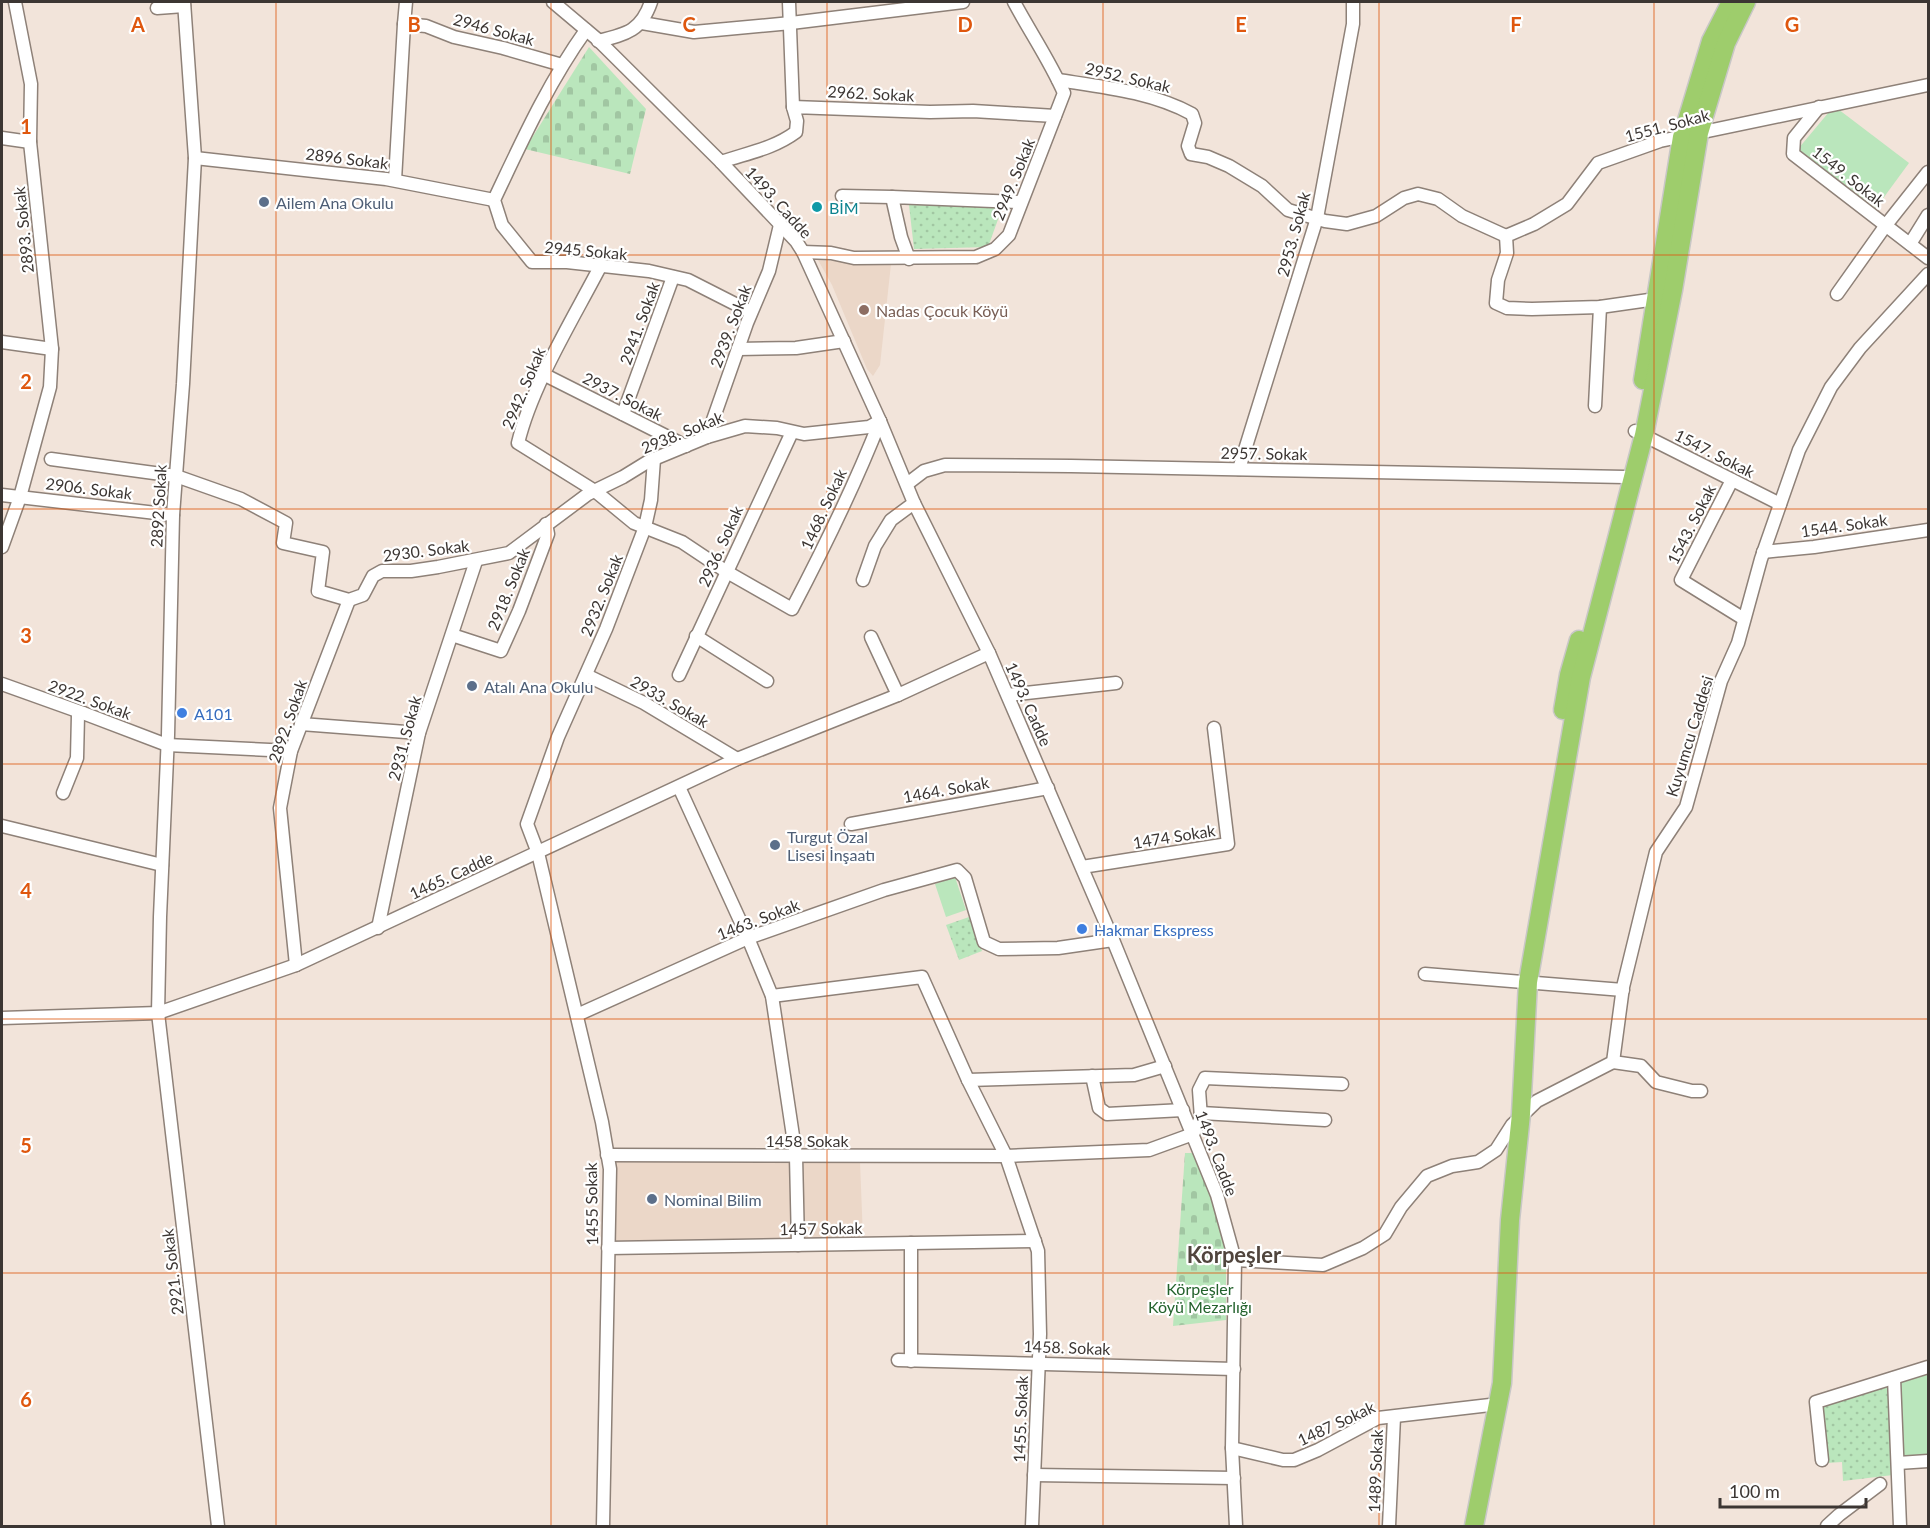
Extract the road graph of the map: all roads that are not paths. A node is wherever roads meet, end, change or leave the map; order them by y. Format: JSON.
{"nodes":[{"id":1,"x":15,"y":2,"type":"edge"},
{"id":2,"x":406,"y":2,"type":"edge"},
{"id":3,"x":552,"y":2,"type":"edge"},
{"id":4,"x":651,"y":2,"type":"edge"},
{"id":5,"x":789,"y":2,"type":"edge"},
{"id":6,"x":963,"y":2,"type":"edge"},
{"id":7,"x":1014,"y":2,"type":"edge"},
{"id":8,"x":1353,"y":2,"type":"edge"},
{"id":9,"x":1731,"y":2,"type":"edge"},
{"id":10,"x":1746,"y":2,"type":"edge"},
{"id":11,"x":184,"y":4,"type":"edge"},
{"id":12,"x":157,"y":8,"type":"dead end"},
{"id":13,"x":642,"y":23,"type":"junction"},
{"id":14,"x":791,"y":23,"type":"junction"},
{"id":15,"x":404,"y":24,"type":"junction"},
{"id":16,"x":586,"y":30,"type":"junction"},
{"id":17,"x":598,"y":41,"type":"junction"},
{"id":18,"x":562,"y":65,"type":"junction"},
{"id":19,"x":1058,"y":80,"type":"junction"},
{"id":20,"x":1929,"y":85,"type":"edge"},
{"id":21,"x":793,"y":107,"type":"junction"},
{"id":22,"x":1819,"y":107,"type":"junction"},
{"id":23,"x":1055,"y":116,"type":"junction"},
{"id":24,"x":1691,"y":135,"type":"junction"},
{"id":25,"x":2,"y":138,"type":"edge"},
{"id":26,"x":30,"y":142,"type":"junction"},
{"id":27,"x":195,"y":158,"type":"junction"},
{"id":28,"x":721,"y":162,"type":"junction"},
{"id":29,"x":1929,"y":172,"type":"edge"},
{"id":30,"x":395,"y":180,"type":"junction"},
{"id":31,"x":842,"y":196,"type":"dead end"},
{"id":32,"x":892,"y":197,"type":"junction"},
{"id":33,"x":494,"y":200,"type":"junction"},
{"id":34,"x":1021,"y":202,"type":"junction"},
{"id":35,"x":1929,"y":215,"type":"edge"},
{"id":36,"x":1317,"y":218,"type":"junction"},
{"id":37,"x":780,"y":225,"type":"junction"},
{"id":38,"x":1886,"y":225,"type":"junction"},
{"id":39,"x":1506,"y":236,"type":"junction"},
{"id":40,"x":1910,"y":244,"type":"junction"},
{"id":41,"x":803,"y":252,"type":"junction"},
{"id":42,"x":1929,"y":258,"type":"edge"},
{"id":43,"x":909,"y":259,"type":"junction"},
{"id":44,"x":601,"y":265,"type":"junction"},
{"id":45,"x":1928,"y":276,"type":"edge"},
{"id":46,"x":673,"y":277,"type":"junction"},
{"id":47,"x":1837,"y":294,"type":"dead end"},
{"id":48,"x":1656,"y":299,"type":"junction"},
{"id":49,"x":1600,"y":307,"type":"junction"},
{"id":50,"x":752,"y":312,"type":"junction"},
{"id":51,"x":844,"y":341,"type":"junction"},
{"id":52,"x":2,"y":342,"type":"edge"},
{"id":53,"x":52,"y":349,"type":"junction"},
{"id":54,"x":738,"y":349,"type":"junction"},
{"id":55,"x":544,"y":375,"type":"junction"},
{"id":56,"x":1595,"y":406,"type":"dead end"},
{"id":57,"x":623,"y":414,"type":"junction"},
{"id":58,"x":880,"y":421,"type":"junction"},
{"id":59,"x":792,"y":432,"type":"junction"},
{"id":60,"x":1640,"y":433,"type":"junction"},
{"id":61,"x":707,"y":437,"type":"junction"},
{"id":62,"x":686,"y":446,"type":"junction"},
{"id":63,"x":51,"y":459,"type":"dead end"},
{"id":64,"x":654,"y":459,"type":"junction"},
{"id":65,"x":1239,"y":469,"type":"junction"},
{"id":66,"x":176,"y":476,"type":"junction"},
{"id":67,"x":1625,"y":477,"type":"junction"},
{"id":68,"x":1732,"y":480,"type":"junction"},
{"id":69,"x":906,"y":484,"type":"junction"},
{"id":70,"x":595,"y":491,"type":"junction"},
{"id":71,"x":2,"y":495,"type":"edge"},
{"id":72,"x":20,"y":497,"type":"junction"},
{"id":73,"x":914,"y":503,"type":"junction"},
{"id":74,"x":1780,"y":504,"type":"junction"},
{"id":75,"x":173,"y":515,"type":"junction"},
{"id":76,"x":546,"y":524,"type":"junction"},
{"id":77,"x":645,"y":527,"type":"junction"},
{"id":78,"x":1929,"y":530,"type":"edge"},
{"id":79,"x":2,"y":547,"type":"edge"},
{"id":80,"x":1763,"y":552,"type":"junction"},
{"id":81,"x":476,"y":561,"type":"junction"},
{"id":82,"x":727,"y":572,"type":"junction"},
{"id":83,"x":863,"y":580,"type":"dead end"},
{"id":84,"x":349,"y":600,"type":"junction"},
{"id":85,"x":1744,"y":620,"type":"junction"},
{"id":86,"x":452,"y":635,"type":"junction"},
{"id":87,"x":696,"y":636,"type":"junction"},
{"id":88,"x":871,"y":637,"type":"dead end"},
{"id":89,"x":989,"y":653,"type":"junction"},
{"id":90,"x":586,"y":675,"type":"junction"},
{"id":91,"x":679,"y":675,"type":"dead end"},
{"id":92,"x":767,"y":681,"type":"dead end"},
{"id":93,"x":1116,"y":683,"type":"dead end"},
{"id":94,"x":2,"y":684,"type":"edge"},
{"id":95,"x":898,"y":695,"type":"junction"},
{"id":96,"x":1008,"y":695,"type":"junction"},
{"id":97,"x":83,"y":713,"type":"junction"},
{"id":98,"x":301,"y":724,"type":"junction"},
{"id":99,"x":1214,"y":728,"type":"dead end"},
{"id":100,"x":419,"y":732,"type":"junction"},
{"id":101,"x":167,"y":746,"type":"junction"},
{"id":102,"x":291,"y":751,"type":"junction"},
{"id":103,"x":737,"y":759,"type":"junction"},
{"id":104,"x":679,"y":787,"type":"junction"},
{"id":105,"x":1048,"y":788,"type":"junction"},
{"id":106,"x":63,"y":793,"type":"dead end"},
{"id":107,"x":850,"y":824,"type":"dead end"},
{"id":108,"x":2,"y":826,"type":"edge"},
{"id":109,"x":538,"y":853,"type":"junction"},
{"id":110,"x":162,"y":865,"type":"junction"},
{"id":111,"x":1082,"y":867,"type":"junction"},
{"id":112,"x":378,"y":927,"type":"junction"},
{"id":113,"x":748,"y":938,"type":"junction"},
{"id":114,"x":1113,"y":940,"type":"junction"},
{"id":115,"x":296,"y":965,"type":"junction"},
{"id":116,"x":1425,"y":974,"type":"dead end"},
{"id":117,"x":1525,"y":982,"type":"junction"},
{"id":118,"x":1623,"y":990,"type":"junction"},
{"id":119,"x":772,"y":996,"type":"junction"},
{"id":120,"x":158,"y":1013,"type":"junction"},
{"id":121,"x":576,"y":1015,"type":"junction"},
{"id":122,"x":2,"y":1018,"type":"edge"},
{"id":123,"x":1613,"y":1062,"type":"junction"},
{"id":124,"x":1165,"y":1066,"type":"junction"},
{"id":125,"x":1092,"y":1076,"type":"junction"},
{"id":126,"x":968,"y":1080,"type":"junction"},
{"id":127,"x":1342,"y":1084,"type":"dead end"},
{"id":128,"x":1701,"y":1091,"type":"dead end"},
{"id":129,"x":1183,"y":1110,"type":"junction"},
{"id":130,"x":1201,"y":1113,"type":"junction"},
{"id":131,"x":1325,"y":1120,"type":"dead end"},
{"id":132,"x":1516,"y":1120,"type":"junction"},
{"id":133,"x":1193,"y":1134,"type":"junction"},
{"id":134,"x":608,"y":1155,"type":"junction"},
{"id":135,"x":796,"y":1156,"type":"junction"},
{"id":136,"x":1006,"y":1156,"type":"junction"},
{"id":137,"x":1035,"y":1241,"type":"junction"},
{"id":138,"x":911,"y":1243,"type":"junction"},
{"id":139,"x":798,"y":1245,"type":"junction"},
{"id":140,"x":609,"y":1248,"type":"junction"},
{"id":141,"x":1235,"y":1260,"type":"junction"},
{"id":142,"x":898,"y":1360,"type":"dead end"},
{"id":143,"x":911,"y":1360,"type":"junction"},
{"id":144,"x":1038,"y":1363,"type":"junction"},
{"id":145,"x":1929,"y":1367,"type":"edge"},
{"id":146,"x":1234,"y":1369,"type":"junction"},
{"id":147,"x":1894,"y":1378,"type":"junction"},
{"id":148,"x":1490,"y":1405,"type":"junction"},
{"id":149,"x":1394,"y":1417,"type":"junction"},
{"id":150,"x":1232,"y":1448,"type":"junction"},
{"id":151,"x":1822,"y":1461,"type":"dead end"},
{"id":152,"x":1929,"y":1461,"type":"edge"},
{"id":153,"x":1898,"y":1462,"type":"junction"},
{"id":154,"x":1034,"y":1475,"type":"junction"},
{"id":155,"x":1234,"y":1478,"type":"junction"},
{"id":156,"x":1880,"y":1484,"type":"dead end"},
{"id":157,"x":218,"y":1527,"type":"edge"},
{"id":158,"x":603,"y":1527,"type":"edge"},
{"id":159,"x":1032,"y":1527,"type":"edge"},
{"id":160,"x":1236,"y":1527,"type":"edge"},
{"id":161,"x":1389,"y":1527,"type":"edge"},
{"id":162,"x":1467,"y":1527,"type":"edge"},
{"id":163,"x":1474,"y":1527,"type":"edge"},
{"id":164,"x":1827,"y":1527,"type":"edge"},
{"id":165,"x":1900,"y":1527,"type":"edge"}],
"edges":[{"from":1,"to":26,"type":"street","name":"2893. Sokak"},
{"from":2,"to":15,"type":"street"},
{"from":3,"to":16,"type":"street","name":"1493. Cadde"},
{"from":4,"to":13,"type":"street"},
{"from":5,"to":14,"type":"street"},
{"from":6,"to":14,"type":"street"},
{"from":7,"to":19,"type":"street","name":"2949. Sokak"},
{"from":8,"to":36,"type":"street","name":"2953. Sokak"},
{"from":9,"to":24,"type":"highway"},
{"from":10,"to":24,"type":"highway"},
{"from":11,"to":12,"type":"street"},
{"from":11,"to":27,"type":"street","name":"2892 Sokak"},
{"from":13,"to":14,"type":"street"},
{"from":13,"to":17,"type":"street"},
{"from":14,"to":21,"type":"street"},
{"from":15,"to":18,"type":"street","name":"2946 Sokak"},
{"from":15,"to":30,"type":"street"},
{"from":16,"to":17,"type":"street","name":"1493. Cadde"},
{"from":16,"to":18,"type":"street"},
{"from":17,"to":28,"type":"street","name":"1493. Cadde"},
{"from":18,"to":33,"type":"street"},
{"from":19,"to":23,"type":"street","name":"2949. Sokak"},
{"from":19,"to":36,"type":"street","name":"2952. Sokak"},
{"from":20,"to":22,"type":"street","name":"1551. Sokak"},
{"from":21,"to":23,"type":"street","name":"2962. Sokak"},
{"from":21,"to":28,"type":"street"},
{"from":22,"to":24,"type":"street","name":"1551. Sokak"},
{"from":22,"to":38,"type":"street","name":"1549. Sokak"},
{"from":23,"to":34,"type":"street","name":"2949. Sokak"},
{"from":24,"to":39,"type":"street","name":"1551. Sokak"},
{"from":24,"to":48,"type":"highway"},
{"from":24,"to":60,"type":"highway"},
{"from":25,"to":26,"type":"street"},
{"from":26,"to":53,"type":"street","name":"2893. Sokak"},
{"from":27,"to":30,"type":"street","name":"2896 Sokak"},
{"from":27,"to":66,"type":"street","name":"2892 Sokak"},
{"from":28,"to":37,"type":"street","name":"1493. Cadde"},
{"from":29,"to":38,"type":"street"},
{"from":30,"to":33,"type":"street","name":"2896 Sokak"},
{"from":31,"to":32,"type":"street"},
{"from":32,"to":34,"type":"street"},
{"from":32,"to":43,"type":"street"},
{"from":33,"to":44,"type":"street","name":"2945 Sokak"},
{"from":34,"to":43,"type":"street","name":"2949. Sokak"},
{"from":35,"to":40,"type":"street"},
{"from":36,"to":39,"type":"street","name":"2952. Sokak"},
{"from":36,"to":65,"type":"street","name":"2953. Sokak"},
{"from":37,"to":41,"type":"street","name":"1493. Cadde"},
{"from":37,"to":50,"type":"street","name":"2939. Sokak"},
{"from":38,"to":40,"type":"street","name":"1549. Sokak"},
{"from":38,"to":47,"type":"street"},
{"from":39,"to":49,"type":"street"},
{"from":40,"to":42,"type":"street","name":"1549. Sokak"},
{"from":41,"to":43,"type":"street","name":"2949. Sokak"},
{"from":41,"to":51,"type":"street","name":"1493. Cadde"},
{"from":44,"to":46,"type":"street","name":"2945 Sokak"},
{"from":44,"to":55,"type":"street","name":"2942. Sokak"},
{"from":45,"to":74,"type":"street","name":"Kuyumcu Caddesi"},
{"from":46,"to":50,"type":"street","name":"2945 Sokak"},
{"from":46,"to":57,"type":"street","name":"2941. Sokak"},
{"from":48,"to":49,"type":"street"},
{"from":48,"to":60,"type":"highway"},
{"from":49,"to":56,"type":"street"},
{"from":50,"to":54,"type":"street","name":"2939. Sokak"},
{"from":51,"to":54,"type":"street"},
{"from":51,"to":58,"type":"street","name":"1493. Cadde"},
{"from":52,"to":53,"type":"street"},
{"from":53,"to":72,"type":"street"},
{"from":54,"to":61,"type":"street","name":"2939. Sokak"},
{"from":55,"to":57,"type":"street","name":"2937. Sokak"},
{"from":55,"to":70,"type":"street","name":"2942. Sokak"},
{"from":57,"to":62,"type":"street","name":"2937. Sokak"},
{"from":58,"to":59,"type":"street","name":"2938. Sokak"},
{"from":58,"to":69,"type":"street","name":"1493. Cadde"},
{"from":58,"to":82,"type":"street","name":"1468. Sokak"},
{"from":59,"to":61,"type":"street","name":"2938. Sokak"},
{"from":59,"to":82,"type":"street","name":"2936. Sokak"},
{"from":60,"to":67,"type":"highway"},
{"from":60,"to":68,"type":"street","name":"1547. Sokak"},
{"from":60,"to":117,"type":"highway"},
{"from":61,"to":62,"type":"street","name":"2938. Sokak"},
{"from":62,"to":64,"type":"street","name":"2938. Sokak"},
{"from":63,"to":66,"type":"street"},
{"from":64,"to":70,"type":"street","name":"2938. Sokak"},
{"from":64,"to":77,"type":"street","name":"2932. Sokak"},
{"from":65,"to":67,"type":"street","name":"2957. Sokak"},
{"from":65,"to":69,"type":"street","name":"2957. Sokak"},
{"from":66,"to":75,"type":"street","name":"2892 Sokak"},
{"from":66,"to":84,"type":"street"},
{"from":67,"to":117,"type":"highway"},
{"from":68,"to":74,"type":"street","name":"1547. Sokak"},
{"from":68,"to":85,"type":"street","name":"1543. Sokak"},
{"from":69,"to":73,"type":"street","name":"1493. Cadde"},
{"from":70,"to":76,"type":"street","name":"2938. Sokak"},
{"from":70,"to":77,"type":"street"},
{"from":71,"to":72,"type":"street","name":"2906. Sokak"},
{"from":72,"to":75,"type":"street","name":"2906. Sokak"},
{"from":72,"to":79,"type":"street"},
{"from":73,"to":83,"type":"street"},
{"from":73,"to":89,"type":"street","name":"1493. Cadde"},
{"from":74,"to":80,"type":"street","name":"Kuyumcu Caddesi"},
{"from":75,"to":101,"type":"street","name":"2892 Sokak"},
{"from":76,"to":81,"type":"street","name":"2930. Sokak"},
{"from":76,"to":86,"type":"street","name":"2918. Sokak"},
{"from":77,"to":82,"type":"street"},
{"from":77,"to":90,"type":"street","name":"2932. Sokak"},
{"from":78,"to":80,"type":"street","name":"1544. Sokak"},
{"from":80,"to":85,"type":"street","name":"Kuyumcu Caddesi"},
{"from":81,"to":84,"type":"street","name":"2930. Sokak"},
{"from":81,"to":86,"type":"street","name":"2931. Sokak"},
{"from":82,"to":87,"type":"street","name":"2936. Sokak"},
{"from":84,"to":98,"type":"street","name":"2892. Sokak"},
{"from":85,"to":118,"type":"street","name":"Kuyumcu Caddesi"},
{"from":86,"to":100,"type":"street","name":"2931. Sokak"},
{"from":87,"to":91,"type":"street","name":"2936. Sokak"},
{"from":87,"to":92,"type":"street"},
{"from":88,"to":95,"type":"street"},
{"from":89,"to":95,"type":"street","name":"1465. Cadde"},
{"from":89,"to":96,"type":"street","name":"1493. Cadde"},
{"from":90,"to":103,"type":"street","name":"2933. Sokak"},
{"from":90,"to":109,"type":"street","name":"2932. Sokak"},
{"from":93,"to":96,"type":"street"},
{"from":94,"to":97,"type":"street","name":"2922. Sokak"},
{"from":95,"to":103,"type":"street","name":"1465. Cadde"},
{"from":96,"to":105,"type":"street","name":"1493. Cadde"},
{"from":97,"to":101,"type":"street","name":"2922. Sokak"},
{"from":97,"to":106,"type":"street"},
{"from":98,"to":100,"type":"street"},
{"from":98,"to":102,"type":"street","name":"2892. Sokak"},
{"from":99,"to":111,"type":"street","name":"1474 Sokak"},
{"from":100,"to":112,"type":"street","name":"2931. Sokak"},
{"from":101,"to":102,"type":"street","name":"2922. Sokak"},
{"from":101,"to":110,"type":"street","name":"2892 Sokak"},
{"from":102,"to":115,"type":"street","name":"2892. Sokak"},
{"from":103,"to":104,"type":"street","name":"1465. Cadde"},
{"from":104,"to":109,"type":"street","name":"1465. Cadde"},
{"from":104,"to":113,"type":"street"},
{"from":105,"to":107,"type":"street","name":"1464. Sokak"},
{"from":105,"to":111,"type":"street","name":"1493. Cadde"},
{"from":108,"to":110,"type":"street"},
{"from":109,"to":112,"type":"street","name":"1465. Cadde"},
{"from":109,"to":121,"type":"street","name":"1455 Sokak"},
{"from":110,"to":120,"type":"street","name":"2892 Sokak"},
{"from":111,"to":114,"type":"street","name":"1493. Cadde"},
{"from":112,"to":115,"type":"street","name":"1465. Cadde"},
{"from":113,"to":114,"type":"street","name":"1463. Sokak"},
{"from":113,"to":119,"type":"street"},
{"from":113,"to":121,"type":"street","name":"1463. Sokak"},
{"from":114,"to":124,"type":"street","name":"1493. Cadde"},
{"from":115,"to":120,"type":"street","name":"1465. Cadde"},
{"from":116,"to":117,"type":"street"},
{"from":117,"to":118,"type":"street"},
{"from":117,"to":132,"type":"highway"},
{"from":118,"to":123,"type":"street","name":"Kuyumcu Caddesi"},
{"from":119,"to":126,"type":"street","name":"1455. Sokak"},
{"from":119,"to":135,"type":"street"},
{"from":120,"to":122,"type":"street","name":"1465. Cadde"},
{"from":120,"to":157,"type":"street","name":"2921. Sokak"},
{"from":121,"to":134,"type":"street","name":"1455 Sokak"},
{"from":123,"to":128,"type":"street"},
{"from":123,"to":132,"type":"street"},
{"from":124,"to":125,"type":"street"},
{"from":124,"to":129,"type":"street","name":"1493. Cadde"},
{"from":125,"to":126,"type":"street"},
{"from":125,"to":129,"type":"street"},
{"from":126,"to":136,"type":"street","name":"1455. Sokak"},
{"from":127,"to":130,"type":"street"},
{"from":129,"to":133,"type":"street","name":"1493. Cadde"},
{"from":130,"to":131,"type":"street"},
{"from":130,"to":133,"type":"street"},
{"from":132,"to":141,"type":"street"},
{"from":132,"to":148,"type":"highway"},
{"from":132,"to":163,"type":"highway"},
{"from":133,"to":136,"type":"street","name":"1458 Sokak"},
{"from":133,"to":141,"type":"street","name":"1493. Cadde"},
{"from":134,"to":135,"type":"street","name":"1458 Sokak"},
{"from":134,"to":140,"type":"street","name":"1455 Sokak"},
{"from":135,"to":136,"type":"street","name":"1458 Sokak"},
{"from":135,"to":139,"type":"street"},
{"from":136,"to":137,"type":"street","name":"1455. Sokak"},
{"from":137,"to":138,"type":"street","name":"1457 Sokak"},
{"from":137,"to":144,"type":"street","name":"1455. Sokak"},
{"from":138,"to":139,"type":"street","name":"1457 Sokak"},
{"from":138,"to":143,"type":"street"},
{"from":139,"to":140,"type":"street","name":"1457 Sokak"},
{"from":140,"to":158,"type":"street","name":"1455 Sokak"},
{"from":141,"to":146,"type":"street","name":"1493. Cadde"},
{"from":142,"to":143,"type":"street","name":"1458. Sokak"},
{"from":143,"to":144,"type":"street","name":"1458. Sokak"},
{"from":144,"to":146,"type":"street","name":"1458. Sokak"},
{"from":144,"to":154,"type":"street","name":"1455. Sokak"},
{"from":145,"to":147,"type":"street"},
{"from":146,"to":150,"type":"street","name":"1493. Cadde"},
{"from":147,"to":151,"type":"street"},
{"from":147,"to":153,"type":"street"},
{"from":148,"to":149,"type":"street","name":"1487 Sokak"},
{"from":148,"to":162,"type":"highway"},
{"from":149,"to":150,"type":"street","name":"1487 Sokak"},
{"from":149,"to":161,"type":"street","name":"1489 Sokak"},
{"from":150,"to":155,"type":"street","name":"1493. Cadde"},
{"from":152,"to":153,"type":"street"},
{"from":153,"to":165,"type":"street"},
{"from":154,"to":155,"type":"street"},
{"from":154,"to":159,"type":"street","name":"1455. Sokak"},
{"from":155,"to":160,"type":"street","name":"1493. Cadde"},
{"from":156,"to":164,"type":"street"}]}
